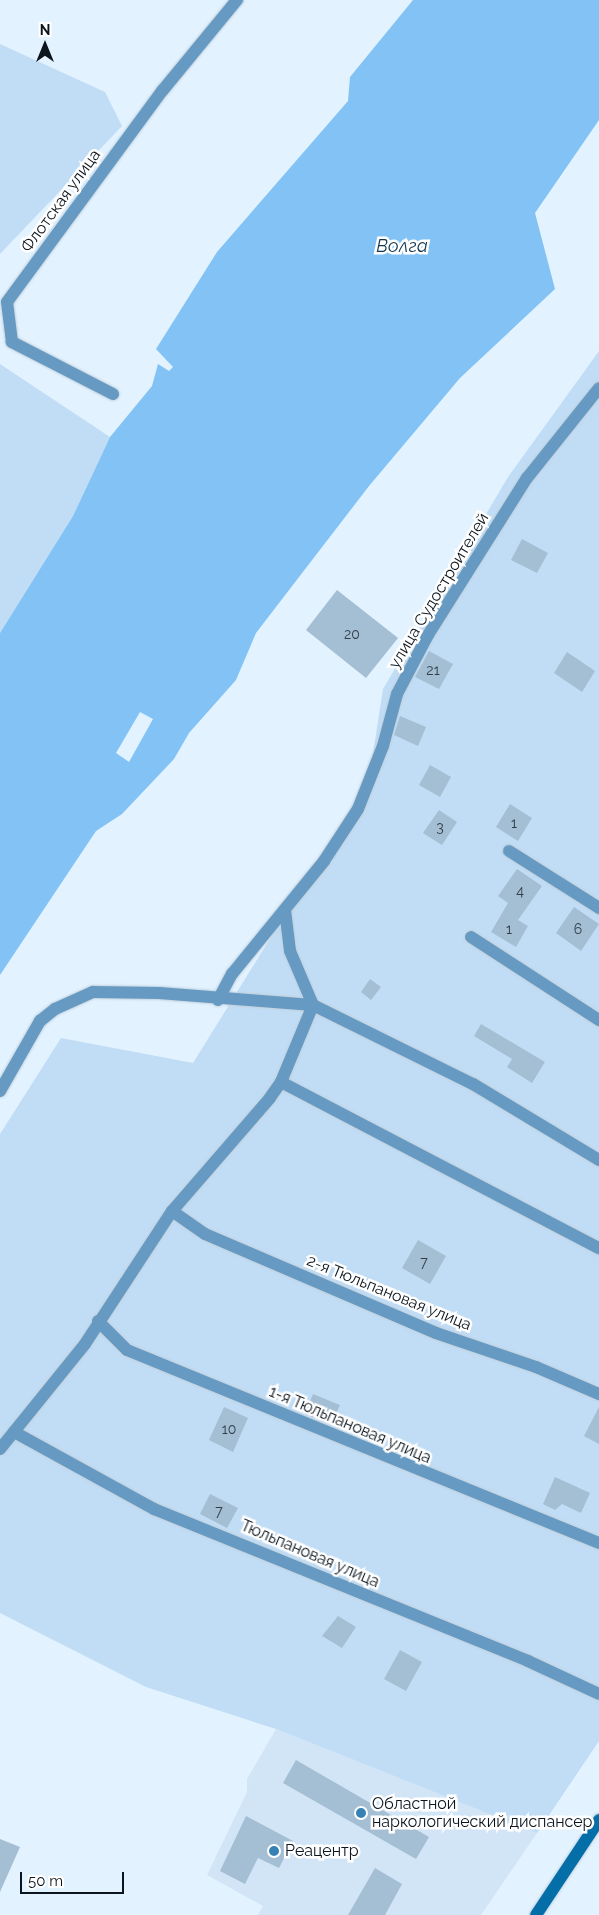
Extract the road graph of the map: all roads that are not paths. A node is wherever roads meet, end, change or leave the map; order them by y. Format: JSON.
{"nodes":[{"id":1,"x":237,"y":0,"type":"edge"},
{"id":2,"x":599,"y":388,"type":"edge"},
{"id":3,"x":113,"y":394,"type":"dead end"},
{"id":4,"x":509,"y":851,"type":"dead end"},
{"id":5,"x":599,"y":908,"type":"edge"},
{"id":6,"x":285,"y":910,"type":"junction"},
{"id":7,"x":471,"y":937,"type":"dead end"},
{"id":8,"x":218,"y":1000,"type":"junction"},
{"id":9,"x":313,"y":1005,"type":"junction"},
{"id":10,"x":599,"y":1020,"type":"edge"},
{"id":11,"x":281,"y":1082,"type":"junction"},
{"id":12,"x":0,"y":1091,"type":"edge"},
{"id":13,"x":599,"y":1160,"type":"edge"},
{"id":14,"x":172,"y":1211,"type":"junction"},
{"id":15,"x":599,"y":1248,"type":"edge"},
{"id":16,"x":98,"y":1321,"type":"junction"},
{"id":17,"x":599,"y":1394,"type":"edge"},
{"id":18,"x":14,"y":1432,"type":"junction"},
{"id":19,"x":0,"y":1449,"type":"edge"},
{"id":20,"x":599,"y":1543,"type":"edge"},
{"id":21,"x":599,"y":1694,"type":"edge"},
{"id":22,"x":599,"y":1820,"type":"edge"},
{"id":23,"x":536,"y":1915,"type":"edge"}],
"edges":[{"from":1,"to":3,"type":"street","name":"Флотская улица"},
{"from":2,"to":6,"type":"street","name":"улица Судостроителей"},
{"from":4,"to":5,"type":"street"},
{"from":6,"to":8,"type":"street","name":"улица Судостроителей"},
{"from":6,"to":9,"type":"street"},
{"from":7,"to":10,"type":"street"},
{"from":8,"to":9,"type":"street"},
{"from":8,"to":12,"type":"street"},
{"from":9,"to":11,"type":"street"},
{"from":9,"to":13,"type":"street"},
{"from":11,"to":14,"type":"street"},
{"from":11,"to":15,"type":"street"},
{"from":14,"to":16,"type":"street"},
{"from":14,"to":17,"type":"street","name":"2-я Тюльпановая улица"},
{"from":16,"to":18,"type":"street"},
{"from":16,"to":20,"type":"street","name":"1-я Тюльпановая улица"},
{"from":18,"to":19,"type":"street"},
{"from":18,"to":21,"type":"street","name":"Тюльпановая улица"},
{"from":22,"to":23,"type":"main road"}]}
